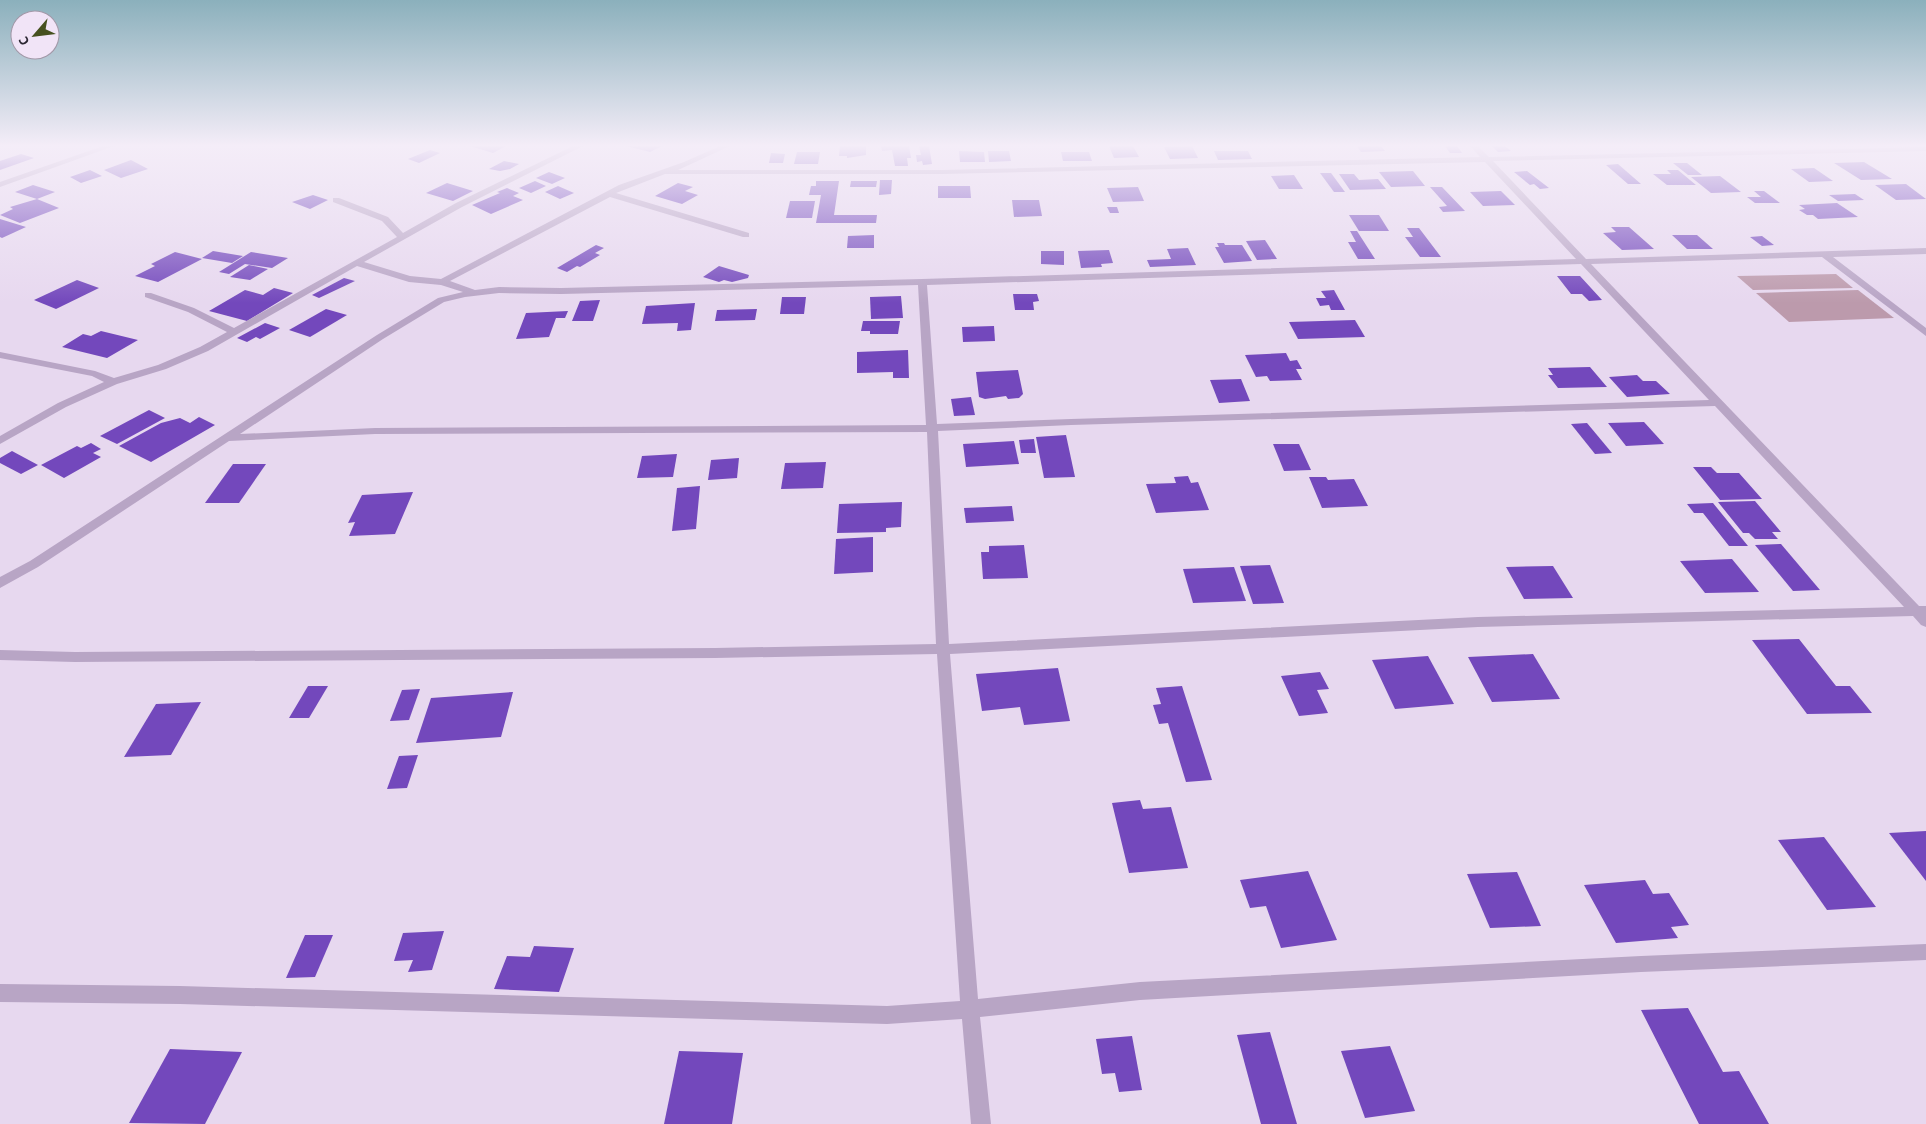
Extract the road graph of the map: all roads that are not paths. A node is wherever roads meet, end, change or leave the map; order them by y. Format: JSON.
{"nodes":[{"id":1,"x":472,"y":198,"type":"edge"},
{"id":2,"x":601,"y":198,"type":"edge"},
{"id":3,"x":625,"y":198,"type":"edge"},
{"id":4,"x":1524,"y":198,"type":"edge"},
{"id":5,"x":336,"y":200,"type":"dead end"},
{"id":6,"x":746,"y":235,"type":"dead end"},
{"id":7,"x":402,"y":237,"type":"junction"},
{"id":8,"x":1926,"y":250,"type":"edge"},
{"id":9,"x":1823,"y":253,"type":"junction"},
{"id":10,"x":1585,"y":262,"type":"junction"},
{"id":11,"x":357,"y":263,"type":"junction"},
{"id":12,"x":442,"y":282,"type":"junction"},
{"id":13,"x":922,"y":282,"type":"junction"},
{"id":14,"x":473,"y":292,"type":"junction"},
{"id":15,"x":148,"y":295,"type":"dead end"},
{"id":16,"x":234,"y":332,"type":"junction"},
{"id":17,"x":1926,"y":332,"type":"edge"},
{"id":18,"x":0,"y":355,"type":"edge"},
{"id":19,"x":113,"y":382,"type":"junction"},
{"id":20,"x":1717,"y":403,"type":"junction"},
{"id":21,"x":932,"y":428,"type":"junction"},
{"id":22,"x":226,"y":438,"type":"junction"},
{"id":23,"x":0,"y":442,"type":"edge"},
{"id":24,"x":0,"y":583,"type":"edge"},
{"id":25,"x":1923,"y":615,"type":"edge"},
{"id":26,"x":943,"y":649,"type":"junction"},
{"id":27,"x":0,"y":654,"type":"edge"},
{"id":28,"x":1926,"y":952,"type":"edge"},
{"id":29,"x":0,"y":993,"type":"edge"},
{"id":30,"x":971,"y":1010,"type":"junction"},
{"id":31,"x":981,"y":1124,"type":"edge"}],
"edges":[{"from":1,"to":7,"type":"street"},
{"from":2,"to":12,"type":"street"},
{"from":3,"to":6,"type":"street"},
{"from":4,"to":10,"type":"street"},
{"from":5,"to":7,"type":"street"},
{"from":7,"to":11,"type":"street"},
{"from":8,"to":9,"type":"street"},
{"from":9,"to":10,"type":"street"},
{"from":9,"to":17,"type":"street"},
{"from":10,"to":13,"type":"street"},
{"from":10,"to":20,"type":"street"},
{"from":11,"to":12,"type":"street"},
{"from":11,"to":16,"type":"street"},
{"from":12,"to":14,"type":"street"},
{"from":13,"to":14,"type":"street"},
{"from":13,"to":21,"type":"street"},
{"from":14,"to":22,"type":"street"},
{"from":15,"to":16,"type":"street"},
{"from":16,"to":19,"type":"street"},
{"from":18,"to":19,"type":"street"},
{"from":19,"to":23,"type":"street"},
{"from":20,"to":21,"type":"street"},
{"from":20,"to":25,"type":"street"},
{"from":21,"to":22,"type":"street"},
{"from":21,"to":26,"type":"street"},
{"from":22,"to":24,"type":"street"},
{"from":25,"to":26,"type":"street"},
{"from":26,"to":27,"type":"street"},
{"from":26,"to":30,"type":"street"},
{"from":28,"to":30,"type":"street"},
{"from":29,"to":30,"type":"street"},
{"from":30,"to":31,"type":"street"}]}
